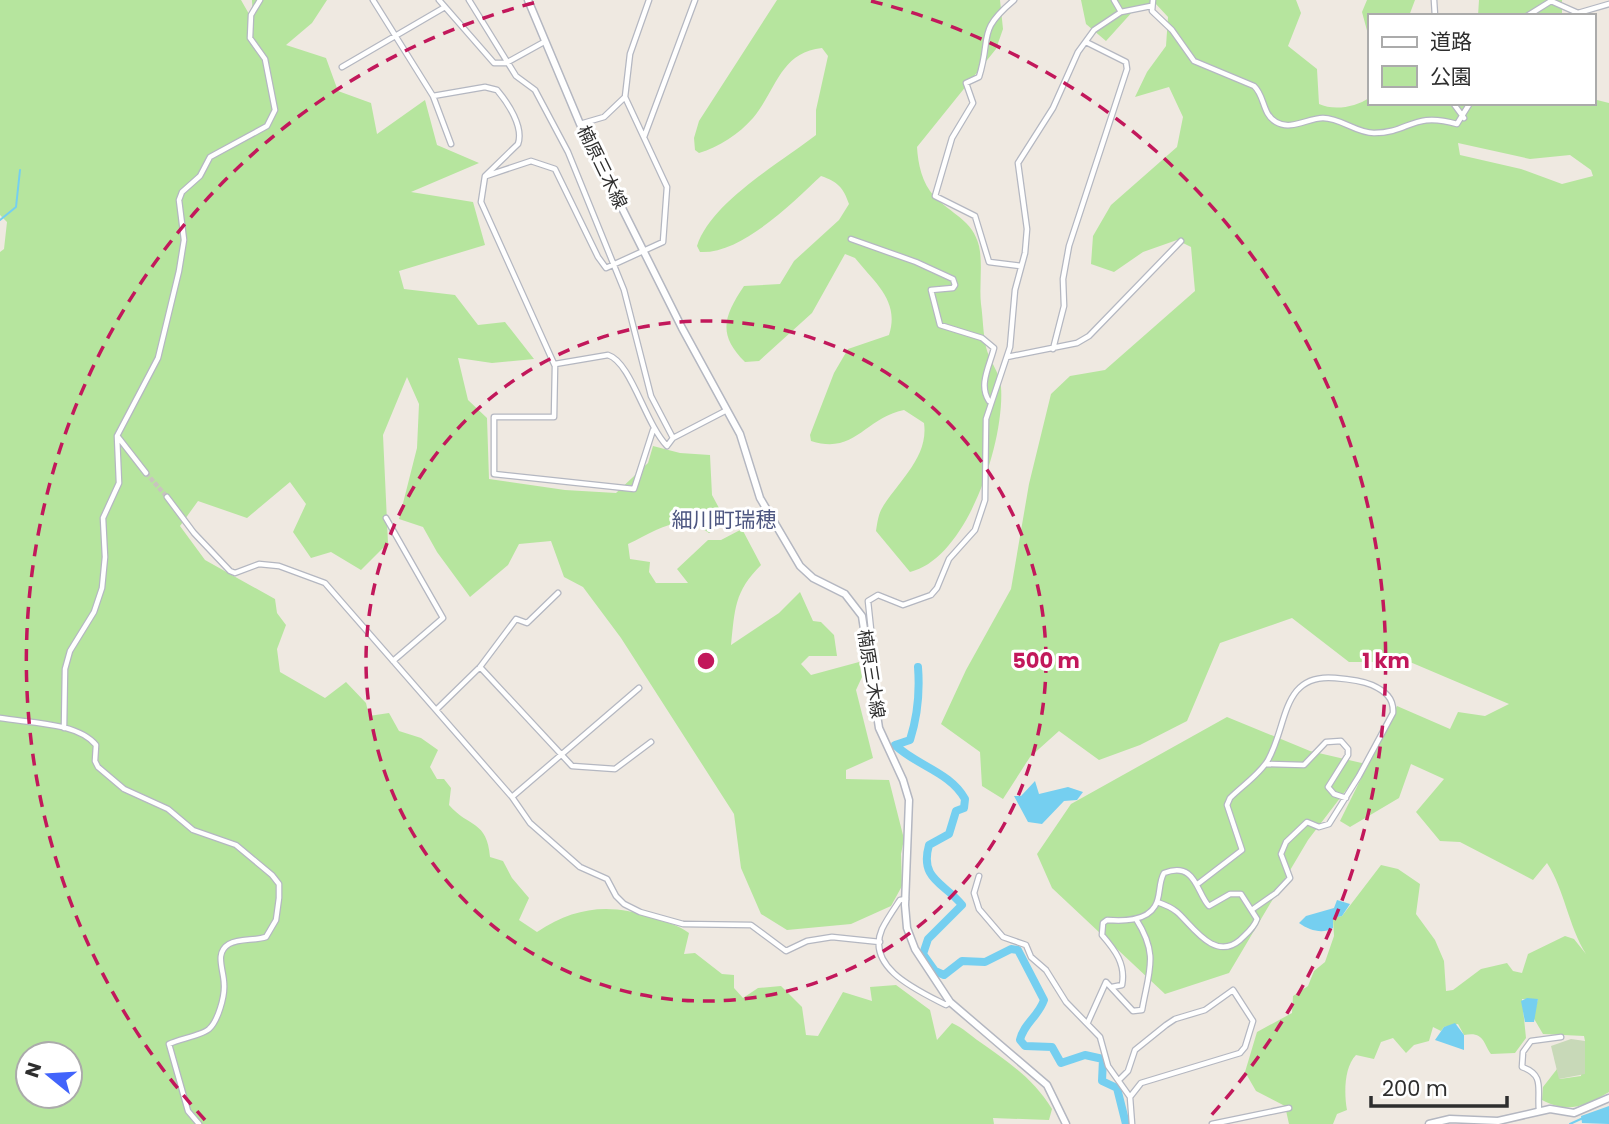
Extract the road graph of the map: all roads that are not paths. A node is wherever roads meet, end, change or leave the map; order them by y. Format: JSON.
{"nodes":[{"id":1,"x":260,"y":0,"type":"edge"},
{"id":2,"x":373,"y":0,"type":"edge"},
{"id":3,"x":439,"y":0,"type":"edge"},
{"id":4,"x":469,"y":0,"type":"edge"},
{"id":5,"x":528,"y":0,"type":"edge"},
{"id":6,"x":649,"y":0,"type":"edge"},
{"id":7,"x":695,"y":0,"type":"edge"},
{"id":8,"x":1014,"y":0,"type":"edge"},
{"id":9,"x":1114,"y":0,"type":"edge"},
{"id":10,"x":1152,"y":3,"type":"edge"},
{"id":11,"x":1609,"y":4,"type":"edge"},
{"id":12,"x":445,"y":7,"type":"junction"},
{"id":13,"x":1122,"y":12,"type":"junction"},
{"id":14,"x":1530,"y":14,"type":"edge"},
{"id":15,"x":396,"y":36,"type":"junction"},
{"id":16,"x":544,"y":42,"type":"junction"},
{"id":17,"x":1086,"y":42,"type":"junction"},
{"id":18,"x":506,"y":63,"type":"junction"},
{"id":19,"x":342,"y":67,"type":"dead end"},
{"id":20,"x":433,"y":96,"type":"junction"},
{"id":21,"x":625,"y":97,"type":"junction"},
{"id":22,"x":1454,"y":105,"type":"edge"},
{"id":23,"x":1469,"y":105,"type":"edge"},
{"id":24,"x":1464,"y":118,"type":"junction"},
{"id":25,"x":580,"y":124,"type":"junction"},
{"id":26,"x":644,"y":138,"type":"junction"},
{"id":27,"x":451,"y":144,"type":"dead end"},
{"id":28,"x":485,"y":176,"type":"junction"},
{"id":29,"x":851,"y":239,"type":"dead end"},
{"id":30,"x":1181,"y":241,"type":"dead end"},
{"id":31,"x":644,"y":252,"type":"junction"},
{"id":32,"x":614,"y":266,"type":"junction"},
{"id":33,"x":1021,"y":266,"type":"junction"},
{"id":34,"x":1053,"y":348,"type":"junction"},
{"id":35,"x":1007,"y":357,"type":"junction"},
{"id":36,"x":555,"y":364,"type":"junction"},
{"id":37,"x":990,"y":402,"type":"junction"},
{"id":38,"x":727,"y":410,"type":"junction"},
{"id":39,"x":653,"y":430,"type":"junction"},
{"id":40,"x":117,"y":436,"type":"junction"},
{"id":41,"x":673,"y":438,"type":"junction"},
{"id":42,"x":145,"y":473,"type":"tunnel mouth"},
{"id":43,"x":167,"y":497,"type":"tunnel mouth"},
{"id":44,"x":386,"y":518,"type":"dead end"},
{"id":45,"x":558,"y":593,"type":"dead end"},
{"id":46,"x":866,"y":641,"type":"junction"},
{"id":47,"x":393,"y":661,"type":"junction"},
{"id":48,"x":480,"y":667,"type":"junction"},
{"id":49,"x":639,"y":688,"type":"dead end"},
{"id":50,"x":436,"y":709,"type":"junction"},
{"id":51,"x":0,"y":718,"type":"edge"},
{"id":52,"x":64,"y":728,"type":"junction"},
{"id":53,"x":651,"y":742,"type":"dead end"},
{"id":54,"x":562,"y":755,"type":"junction"},
{"id":55,"x":1265,"y":763,"type":"junction"},
{"id":56,"x":512,"y":797,"type":"junction"},
{"id":57,"x":1346,"y":798,"type":"junction"},
{"id":58,"x":979,"y":876,"type":"dead end"},
{"id":59,"x":1199,"y":883,"type":"junction"},
{"id":60,"x":905,"y":899,"type":"junction"},
{"id":61,"x":1157,"y":902,"type":"junction"},
{"id":62,"x":1253,"y":909,"type":"junction"},
{"id":63,"x":1136,"y":919,"type":"junction"},
{"id":64,"x":880,"y":942,"type":"junction"},
{"id":65,"x":1112,"y":987,"type":"junction"},
{"id":66,"x":950,"y":1002,"type":"junction"},
{"id":67,"x":1088,"y":1022,"type":"junction"},
{"id":68,"x":1561,"y":1037,"type":"dead end"},
{"id":69,"x":1119,"y":1080,"type":"junction"},
{"id":70,"x":1130,"y":1097,"type":"junction"},
{"id":71,"x":1609,"y":1098,"type":"edge"},
{"id":72,"x":1289,"y":1108,"type":"dead end"},
{"id":73,"x":1539,"y":1110,"type":"junction"},
{"id":74,"x":199,"y":1124,"type":"edge"},
{"id":75,"x":1066,"y":1124,"type":"edge"},
{"id":76,"x":1132,"y":1124,"type":"edge"},
{"id":77,"x":1215,"y":1124,"type":"edge"},
{"id":78,"x":1429,"y":1124,"type":"edge"}],
"edges":[{"from":1,"to":40,"type":"street"},
{"from":2,"to":15,"type":"street"},
{"from":3,"to":12,"type":"street"},
{"from":4,"to":18,"type":"street"},
{"from":5,"to":16,"type":"main road","name":"楠原三木線"},
{"from":6,"to":21,"type":"street"},
{"from":7,"to":26,"type":"street"},
{"from":8,"to":33,"type":"street"},
{"from":9,"to":13,"type":"street"},
{"from":10,"to":13,"type":"street"},
{"from":10,"to":24,"type":"street"},
{"from":11,"to":14,"type":"street"},
{"from":12,"to":15,"type":"street"},
{"from":12,"to":18,"type":"street"},
{"from":13,"to":17,"type":"street"},
{"from":15,"to":19,"type":"street"},
{"from":15,"to":20,"type":"street"},
{"from":16,"to":18,"type":"street"},
{"from":16,"to":25,"type":"main road","name":"楠原三木線"},
{"from":17,"to":33,"type":"street"},
{"from":17,"to":34,"type":"street"},
{"from":18,"to":32,"type":"street"},
{"from":20,"to":27,"type":"street"},
{"from":20,"to":28,"type":"street"},
{"from":21,"to":25,"type":"street"},
{"from":21,"to":26,"type":"street"},
{"from":22,"to":24,"type":"street"},
{"from":23,"to":24,"type":"street"},
{"from":25,"to":31,"type":"main road","name":"楠原三木線"},
{"from":26,"to":31,"type":"street"},
{"from":28,"to":32,"type":"street"},
{"from":28,"to":36,"type":"street"},
{"from":29,"to":37,"type":"street"},
{"from":30,"to":34,"type":"street"},
{"from":31,"to":32,"type":"street"},
{"from":31,"to":38,"type":"main road","name":"楠原三木線"},
{"from":32,"to":41,"type":"street"},
{"from":33,"to":35,"type":"street"},
{"from":34,"to":35,"type":"street"},
{"from":35,"to":37,"type":"street"},
{"from":36,"to":39,"type":"street"},
{"from":36,"to":39,"type":"street"},
{"from":37,"to":46,"type":"street"},
{"from":38,"to":41,"type":"street"},
{"from":38,"to":46,"type":"main road","name":"楠原三木線"},
{"from":39,"to":41,"type":"street"},
{"from":40,"to":42,"type":"street"},
{"from":40,"to":52,"type":"street"},
{"from":43,"to":47,"type":"street"},
{"from":44,"to":47,"type":"street"},
{"from":45,"to":48,"type":"street"},
{"from":46,"to":60,"type":"main road","name":"楠原三木線"},
{"from":47,"to":50,"type":"street"},
{"from":48,"to":50,"type":"street"},
{"from":48,"to":54,"type":"street"},
{"from":49,"to":54,"type":"street"},
{"from":50,"to":56,"type":"street"},
{"from":51,"to":52,"type":"street"},
{"from":52,"to":74,"type":"street"},
{"from":53,"to":54,"type":"street"},
{"from":54,"to":56,"type":"street"},
{"from":55,"to":57,"type":"street"},
{"from":55,"to":57,"type":"street"},
{"from":55,"to":59,"type":"street"},
{"from":56,"to":64,"type":"street"},
{"from":57,"to":62,"type":"street"},
{"from":58,"to":67,"type":"street"},
{"from":59,"to":61,"type":"street"},
{"from":59,"to":62,"type":"street"},
{"from":60,"to":64,"type":"street"},
{"from":60,"to":66,"type":"main road","name":"楠原三木線"},
{"from":61,"to":62,"type":"street"},
{"from":61,"to":63,"type":"street"},
{"from":63,"to":65,"type":"street"},
{"from":63,"to":65,"type":"street"},
{"from":64,"to":66,"type":"street"},
{"from":65,"to":67,"type":"street"},
{"from":66,"to":75,"type":"main road","name":"楠原三木線"},
{"from":67,"to":69,"type":"street"},
{"from":68,"to":73,"type":"street"},
{"from":69,"to":70,"type":"street"},
{"from":69,"to":70,"type":"street"},
{"from":70,"to":76,"type":"street"},
{"from":71,"to":73,"type":"main road"},
{"from":72,"to":77,"type":"street"},
{"from":73,"to":78,"type":"main road"}]}
